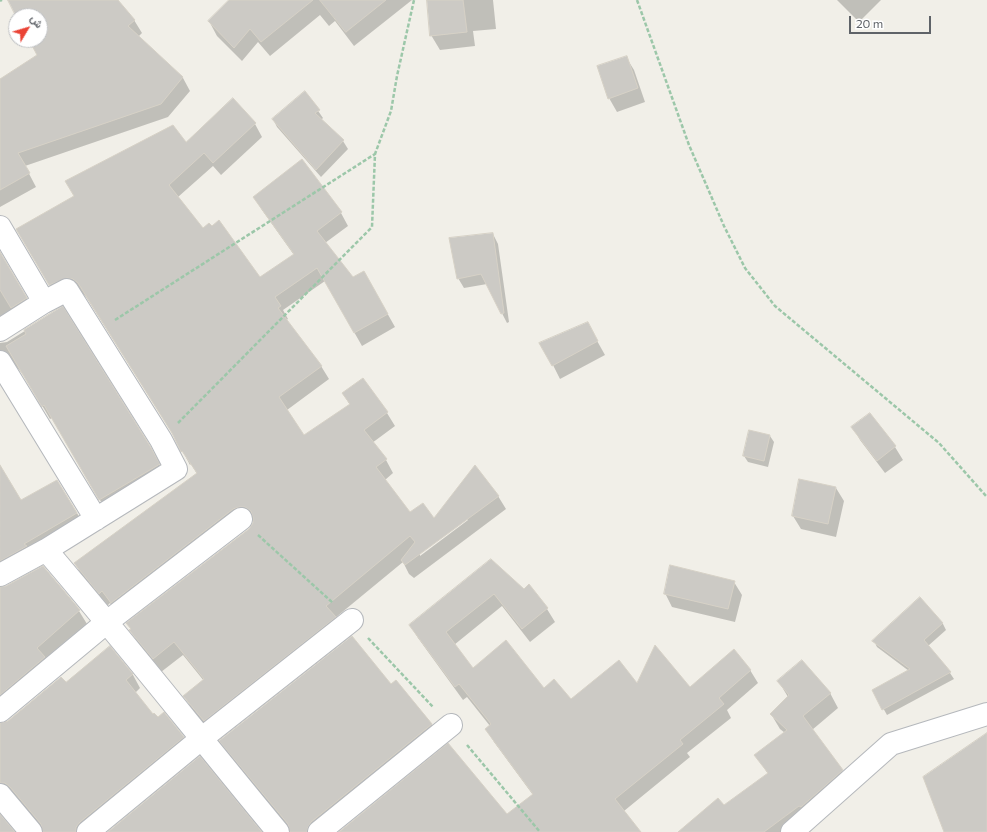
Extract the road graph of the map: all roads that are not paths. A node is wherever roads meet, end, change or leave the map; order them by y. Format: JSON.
{"nodes":[{"id":1,"x":0,"y":227,"type":"edge"},
{"id":2,"x":44,"y":302,"type":"junction"},
{"id":3,"x":0,"y":330,"type":"edge"},
{"id":4,"x":0,"y":362,"type":"edge"},
{"id":5,"x":96,"y":519,"type":"junction"},
{"id":6,"x":241,"y":519,"type":"road end"},
{"id":7,"x":46,"y":550,"type":"junction"},
{"id":8,"x":0,"y":575,"type":"edge"},
{"id":9,"x":352,"y":620,"type":"road end"},
{"id":10,"x":108,"y":622,"type":"junction"},
{"id":11,"x":0,"y":711,"type":"edge"},
{"id":12,"x":987,"y":714,"type":"edge"},
{"id":13,"x":451,"y":725,"type":"road end"},
{"id":14,"x":201,"y":740,"type":"junction"},
{"id":15,"x":0,"y":794,"type":"edge"},
{"id":16,"x":31,"y":832,"type":"edge"},
{"id":17,"x":88,"y":832,"type":"edge"},
{"id":18,"x":278,"y":832,"type":"edge"},
{"id":19,"x":319,"y":832,"type":"edge"},
{"id":20,"x":792,"y":832,"type":"edge"}],
"edges":[{"from":1,"to":2,"type":"street"},
{"from":2,"to":3,"type":"street"},
{"from":2,"to":5,"type":"street"},
{"from":4,"to":5,"type":"street"},
{"from":5,"to":7,"type":"street"},
{"from":6,"to":10,"type":"street"},
{"from":7,"to":8,"type":"street"},
{"from":7,"to":10,"type":"street"},
{"from":9,"to":14,"type":"street"},
{"from":10,"to":11,"type":"street"},
{"from":10,"to":14,"type":"street"},
{"from":12,"to":20,"type":"street"},
{"from":13,"to":19,"type":"street"},
{"from":14,"to":17,"type":"street"},
{"from":14,"to":18,"type":"street"},
{"from":15,"to":16,"type":"street"}]}
